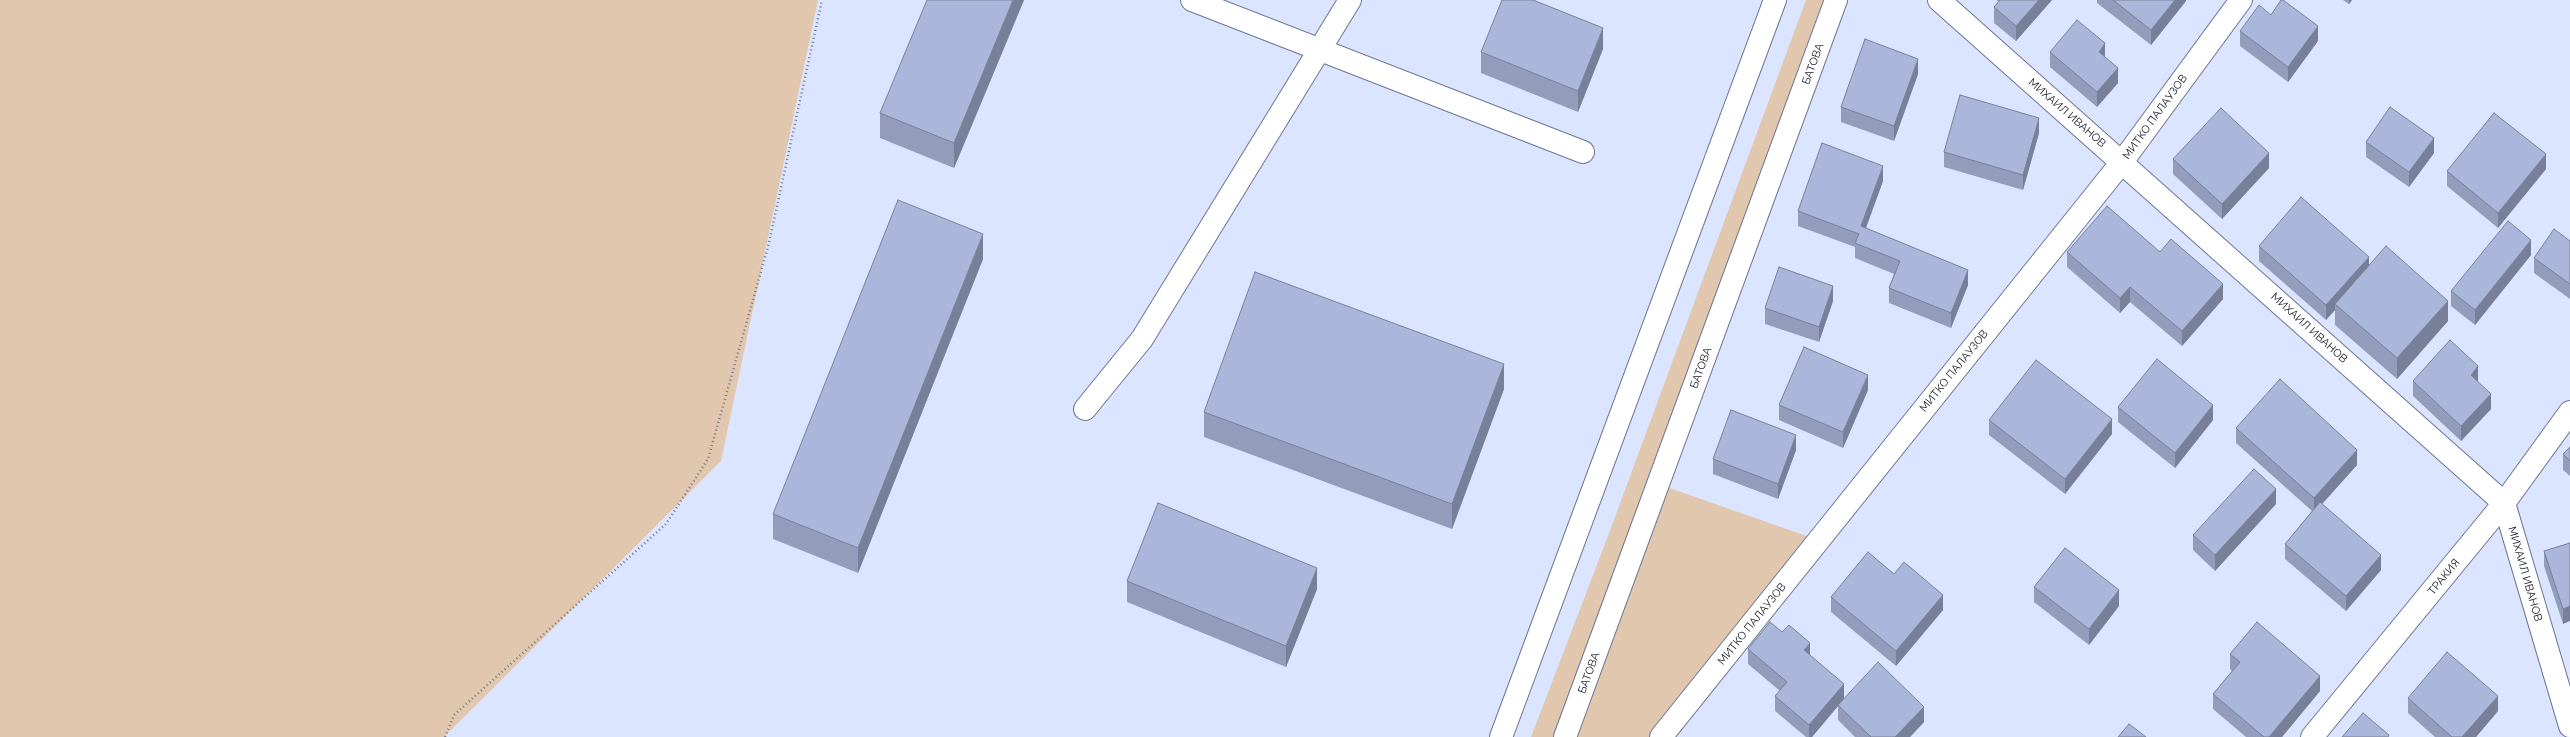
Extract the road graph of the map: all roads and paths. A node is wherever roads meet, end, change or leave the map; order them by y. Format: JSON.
{"nodes":[{"id":1,"x":822,"y":0,"type":"edge"},
{"id":2,"x":1192,"y":0,"type":"edge"},
{"id":3,"x":1350,"y":0,"type":"edge"},
{"id":4,"x":1775,"y":0,"type":"edge"},
{"id":5,"x":1836,"y":0,"type":"edge"},
{"id":6,"x":1939,"y":0,"type":"edge"},
{"id":7,"x":2241,"y":0,"type":"edge"},
{"id":8,"x":1320,"y":49,"type":"junction"},
{"id":9,"x":1583,"y":152,"type":"dead end"},
{"id":10,"x":2122,"y":162,"type":"junction"},
{"id":11,"x":1084,"y":408,"type":"dead end"},
{"id":12,"x":2570,"y":412,"type":"edge"},
{"id":13,"x":2504,"y":503,"type":"junction"},
{"id":14,"x":2570,"y":726,"type":"edge"},
{"id":15,"x":445,"y":737,"type":"edge"},
{"id":16,"x":1501,"y":737,"type":"edge"},
{"id":17,"x":1565,"y":737,"type":"edge"},
{"id":18,"x":1661,"y":737,"type":"edge"},
{"id":19,"x":2312,"y":737,"type":"edge"}],
"edges":[{"from":1,"to":15,"type":"path"},
{"from":2,"to":8,"type":"street"},
{"from":3,"to":8,"type":"street"},
{"from":4,"to":16,"type":"street"},
{"from":5,"to":17,"type":"street","name":"БАТОВА"},
{"from":6,"to":10,"type":"street","name":"МИХАИЛ ИВАНОВ"},
{"from":7,"to":10,"type":"street","name":"МИТКО ПАЛАУЗОВ"},
{"from":8,"to":9,"type":"street"},
{"from":8,"to":11,"type":"street"},
{"from":10,"to":13,"type":"street","name":"МИХАИЛ ИВАНОВ"},
{"from":10,"to":18,"type":"street","name":"МИТКО ПАЛАУЗОВ"},
{"from":12,"to":13,"type":"street","name":"ТРАКИЯ"},
{"from":13,"to":14,"type":"street","name":"МИХАИЛ ИВАНОВ"},
{"from":13,"to":19,"type":"street","name":"ТРАКИЯ"}]}
